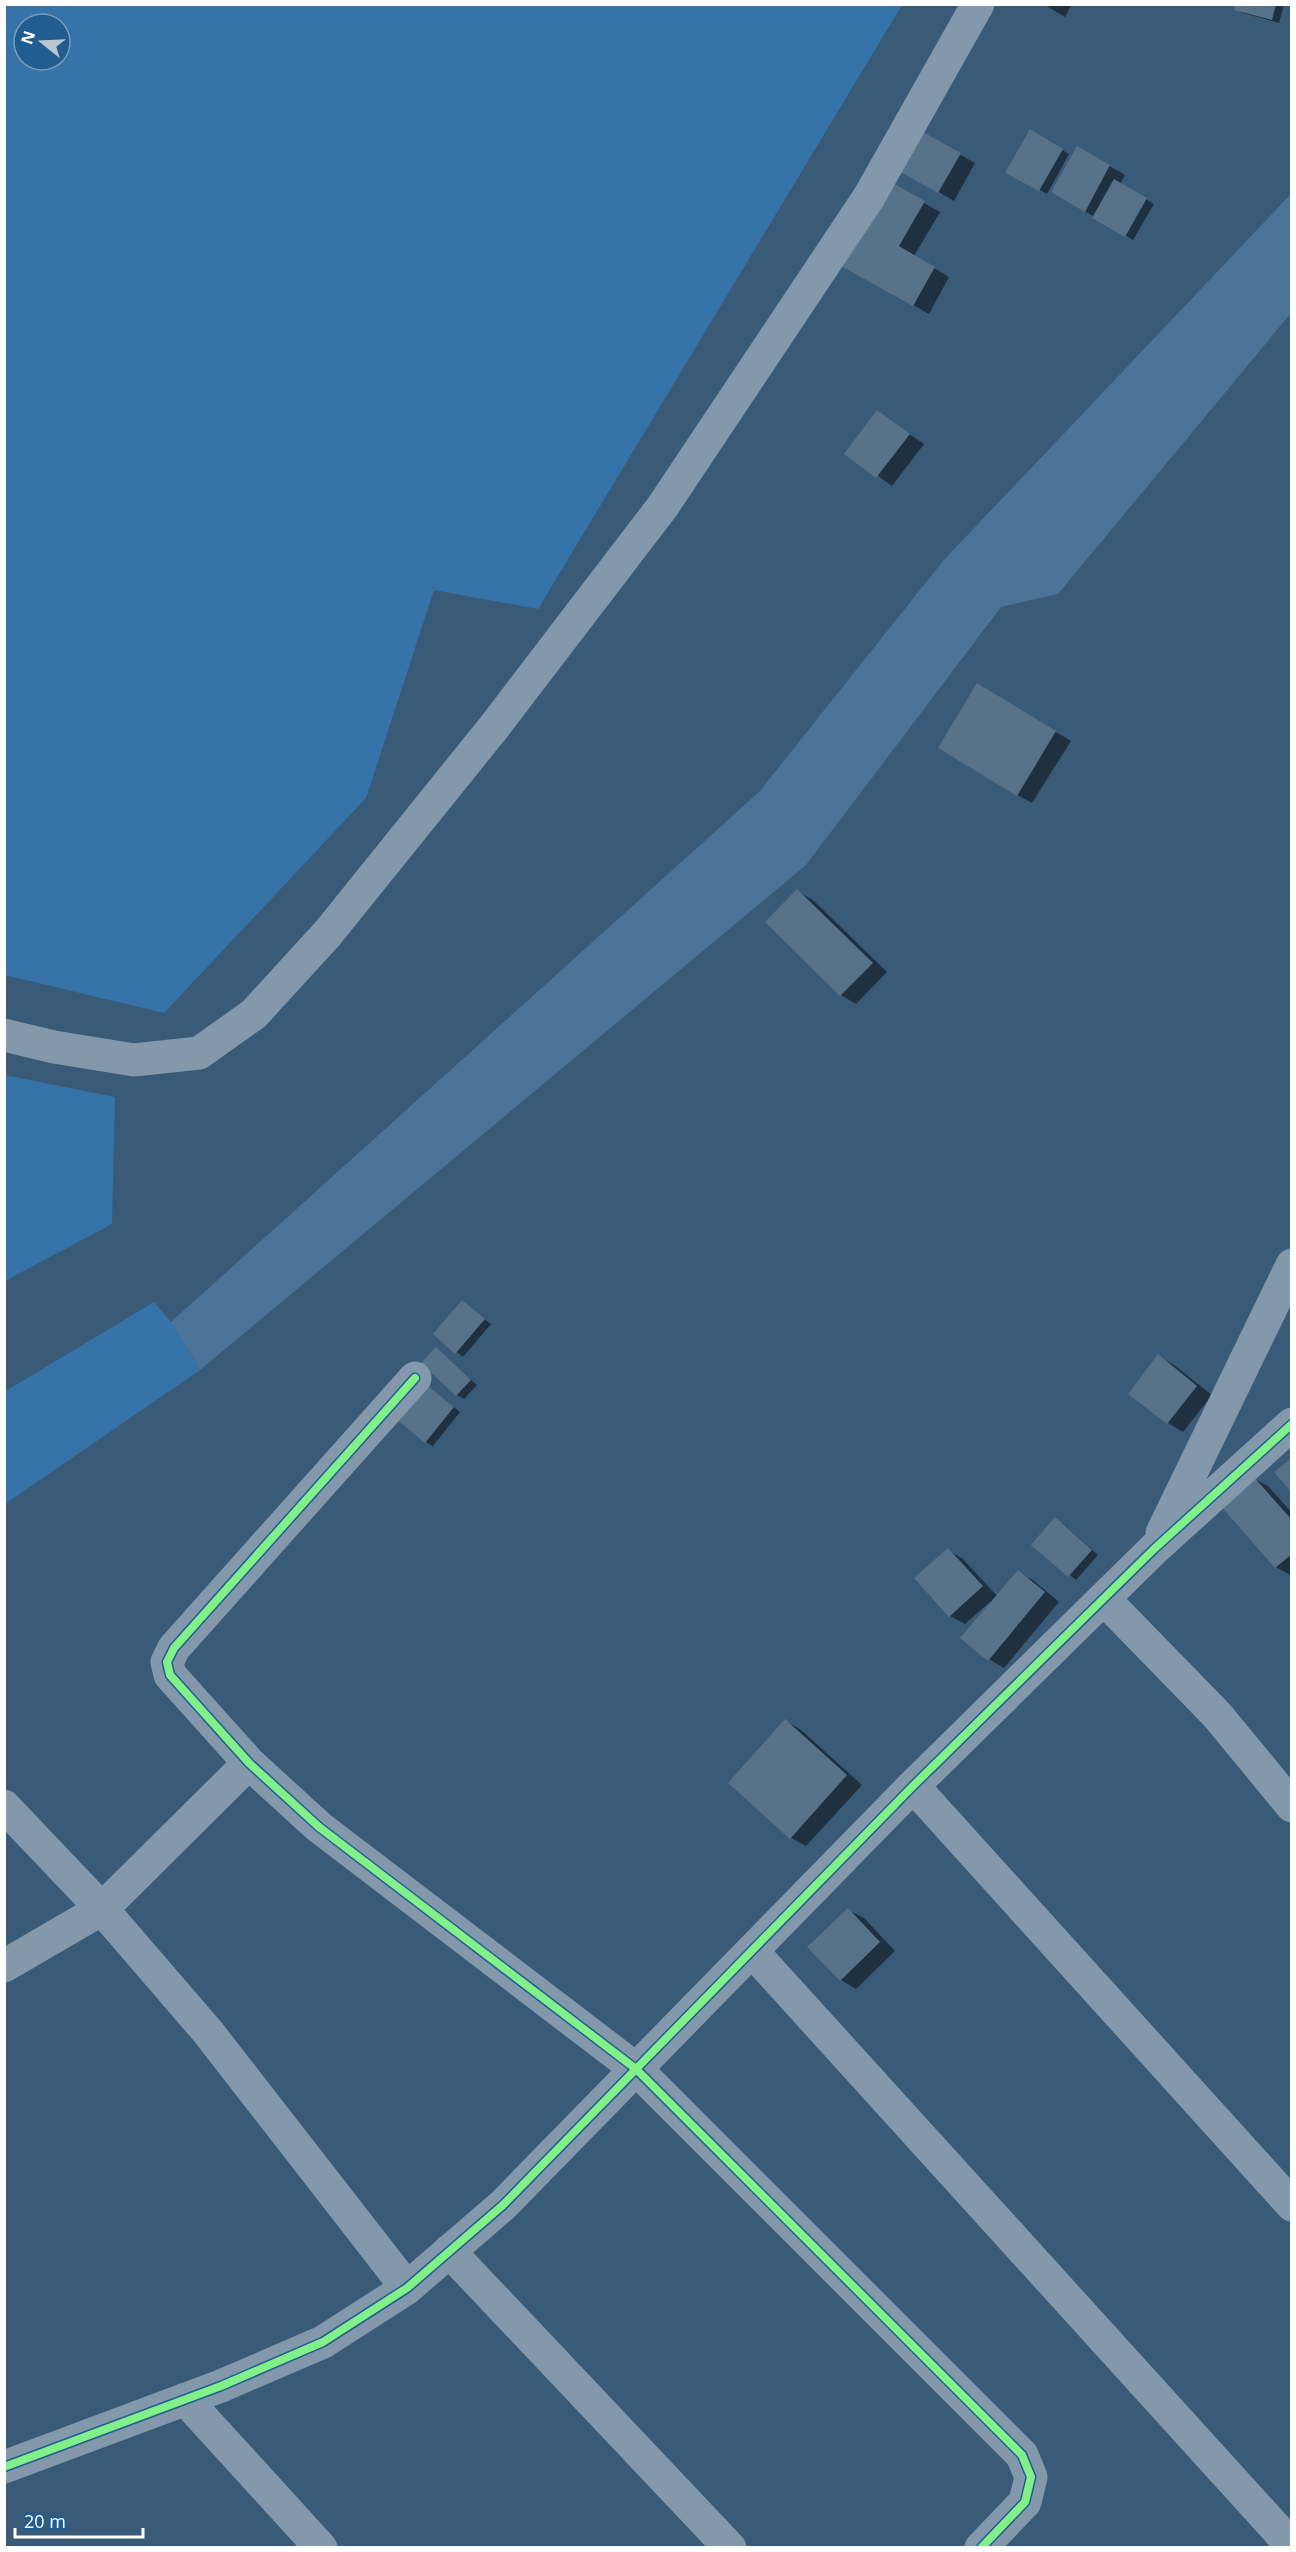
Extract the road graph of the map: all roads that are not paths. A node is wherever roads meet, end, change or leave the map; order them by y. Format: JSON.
{"nodes":[{"id":1,"x":978,"y":4,"type":"edge"},
{"id":2,"x":4,"y":1035,"type":"edge"},
{"id":3,"x":1292,"y":1265,"type":"edge"},
{"id":4,"x":415,"y":1378,"type":"dead end"},
{"id":5,"x":1292,"y":1424,"type":"edge"},
{"id":6,"x":1154,"y":1549,"type":"junction"},
{"id":7,"x":1104,"y":1599,"type":"junction"},
{"id":8,"x":249,"y":1763,"type":"junction"},
{"id":9,"x":913,"y":1786,"type":"junction"},
{"id":10,"x":4,"y":1806,"type":"edge"},
{"id":11,"x":1292,"y":1806,"type":"edge"},
{"id":12,"x":102,"y":1909,"type":"junction"},
{"id":13,"x":752,"y":1951,"type":"junction"},
{"id":14,"x":4,"y":1966,"type":"edge"},
{"id":15,"x":636,"y":2069,"type":"junction"},
{"id":16,"x":1292,"y":2205,"type":"edge"},
{"id":17,"x":449,"y":2251,"type":"junction"},
{"id":18,"x":406,"y":2288,"type":"junction"},
{"id":19,"x":185,"y":2398,"type":"junction"},
{"id":20,"x":4,"y":2467,"type":"edge"},
{"id":21,"x":1292,"y":2546,"type":"edge"},
{"id":22,"x":321,"y":2547,"type":"edge"},
{"id":23,"x":730,"y":2547,"type":"edge"},
{"id":24,"x":981,"y":2547,"type":"edge"}],
"edges":[{"from":1,"to":2,"type":"street"},
{"from":3,"to":6,"type":"street"},
{"from":4,"to":8,"type":"street"},
{"from":5,"to":6,"type":"street"},
{"from":6,"to":7,"type":"street"},
{"from":7,"to":9,"type":"street"},
{"from":7,"to":11,"type":"street"},
{"from":8,"to":12,"type":"street"},
{"from":8,"to":15,"type":"street"},
{"from":9,"to":13,"type":"street"},
{"from":9,"to":16,"type":"street"},
{"from":10,"to":12,"type":"street"},
{"from":12,"to":14,"type":"street"},
{"from":12,"to":18,"type":"street"},
{"from":13,"to":15,"type":"street"},
{"from":13,"to":21,"type":"street"},
{"from":15,"to":17,"type":"street"},
{"from":15,"to":24,"type":"street"},
{"from":17,"to":18,"type":"street"},
{"from":17,"to":23,"type":"street"},
{"from":18,"to":19,"type":"street"},
{"from":19,"to":20,"type":"street"},
{"from":19,"to":22,"type":"street"}]}
